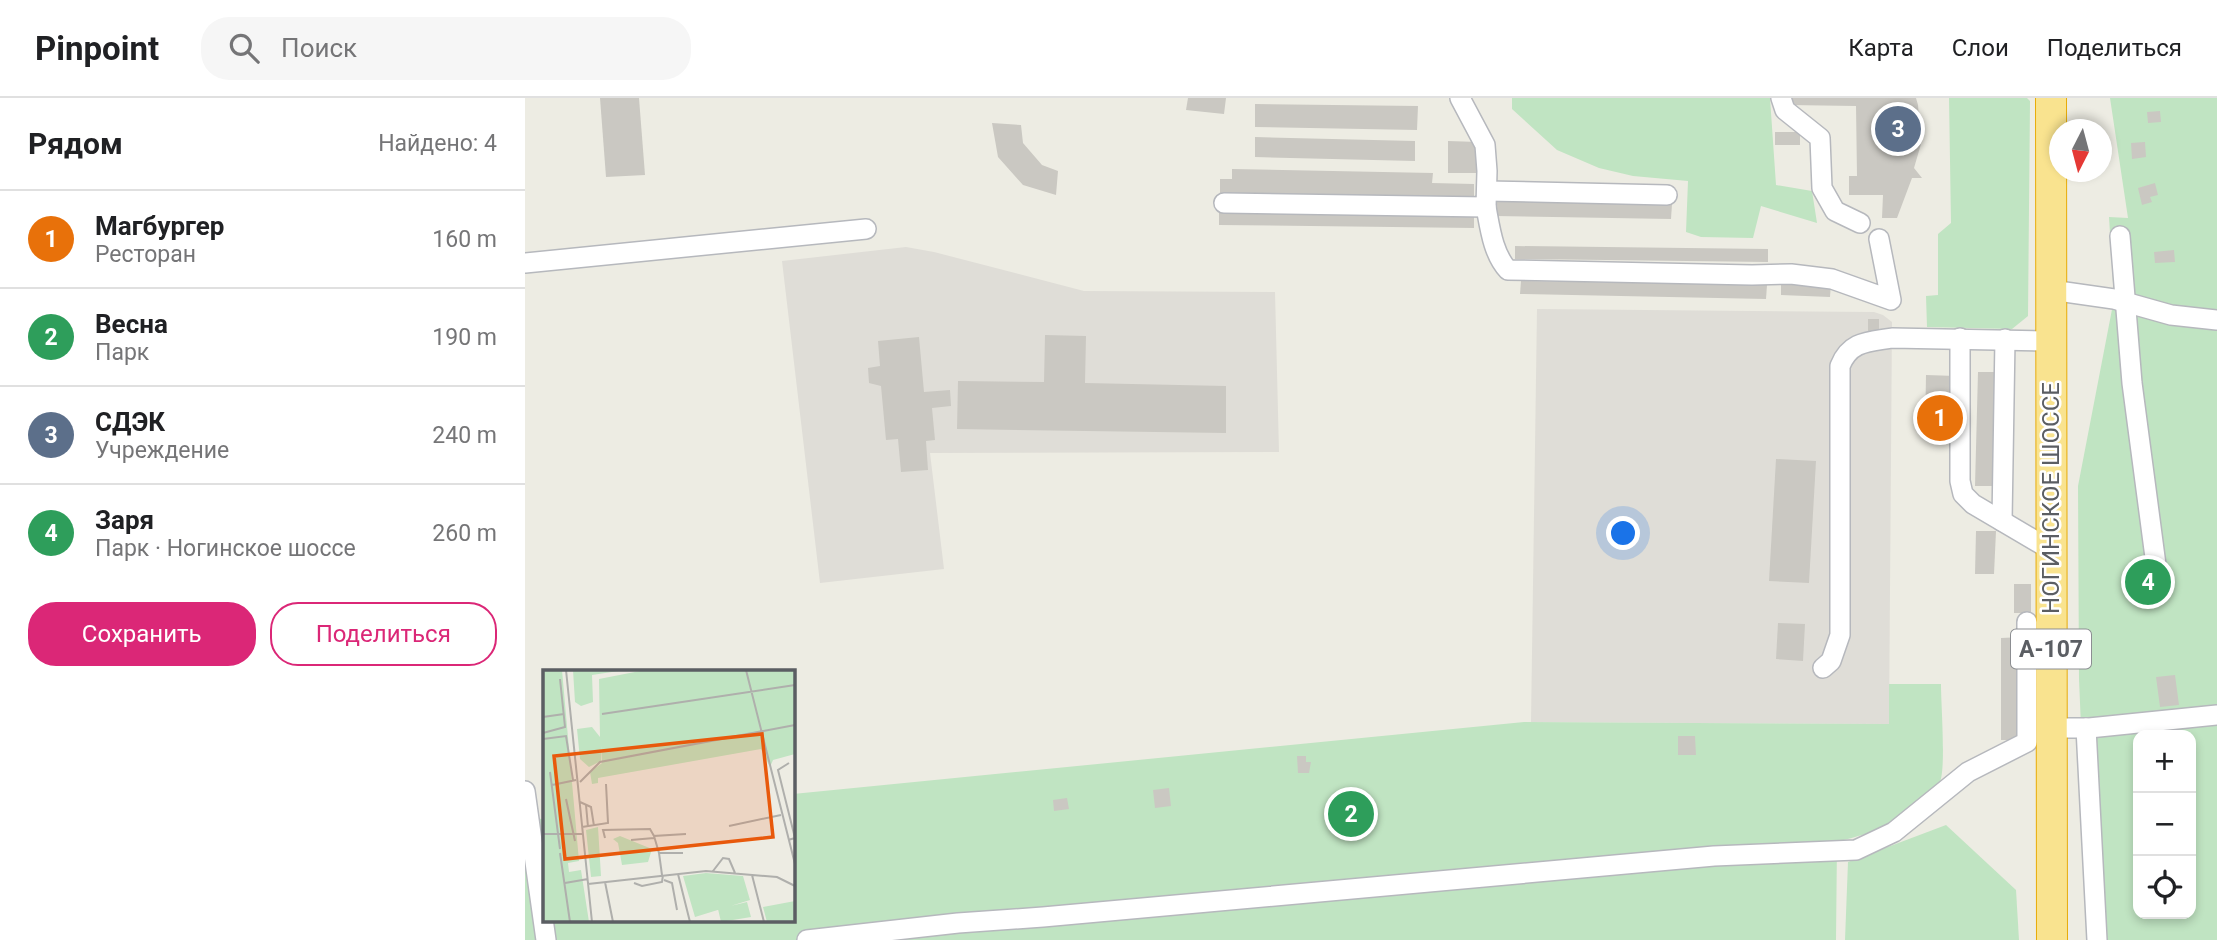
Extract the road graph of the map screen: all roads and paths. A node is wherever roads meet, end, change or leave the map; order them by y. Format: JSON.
{"nodes":[{"id":1,"x":1460,"y":98,"type":"edge"},
{"id":2,"x":1781,"y":98,"type":"edge"},
{"id":3,"x":2051,"y":98,"type":"edge"},
{"id":4,"x":1667,"y":195,"type":"dead end"},
{"id":5,"x":1486,"y":199,"type":"junction"},
{"id":6,"x":1224,"y":203,"type":"dead end"},
{"id":7,"x":1860,"y":223,"type":"dead end"},
{"id":8,"x":866,"y":229,"type":"dead end"},
{"id":9,"x":2120,"y":236,"type":"dead end"},
{"id":10,"x":1879,"y":240,"type":"dead end"},
{"id":11,"x":525,"y":263,"type":"edge"},
{"id":12,"x":2051,"y":290,"type":"junction"},
{"id":13,"x":2126,"y":303,"type":"junction"},
{"id":14,"x":2217,"y":320,"type":"edge"},
{"id":15,"x":1960,"y":338,"type":"junction"},
{"id":16,"x":2005,"y":339,"type":"junction"},
{"id":17,"x":2051,"y":341,"type":"junction"},
{"id":18,"x":2002,"y":521,"type":"junction"},
{"id":19,"x":2051,"y":550,"type":"junction"},
{"id":20,"x":2158,"y":580,"type":"dead end"},
{"id":21,"x":2027,"y":622,"type":"dead end"},
{"id":22,"x":1823,"y":668,"type":"dead end"},
{"id":23,"x":2217,"y":715,"type":"edge"},
{"id":24,"x":2051,"y":728,"type":"junction"},
{"id":25,"x":2086,"y":728,"type":"junction"},
{"id":26,"x":525,"y":791,"type":"edge"},
{"id":27,"x":543,"y":917,"type":"edge"},
{"id":28,"x":544,"y":922,"type":"edge"},
{"id":29,"x":546,"y":940,"type":"edge"},
{"id":30,"x":807,"y":940,"type":"edge"},
{"id":31,"x":2052,"y":940,"type":"edge"},
{"id":32,"x":2097,"y":940,"type":"edge"}],
"edges":[{"from":1,"to":5,"type":"lane"},
{"from":2,"to":7,"type":"lane"},
{"from":3,"to":12,"type":"highway","name":"НОГИНСКОЕ ШОССЕ","number":"А-107"},
{"from":4,"to":5,"type":"lane"},
{"from":5,"to":6,"type":"lane"},
{"from":5,"to":10,"type":"lane"},
{"from":8,"to":11,"type":"lane"},
{"from":9,"to":13,"type":"lane"},
{"from":12,"to":13,"type":"lane"},
{"from":12,"to":17,"type":"highway","name":"НОГИНСКОЕ ШОССЕ","number":"А-107"},
{"from":13,"to":14,"type":"lane"},
{"from":13,"to":20,"type":"lane"},
{"from":15,"to":16,"type":"lane"},
{"from":15,"to":18,"type":"lane"},
{"from":15,"to":22,"type":"lane"},
{"from":16,"to":17,"type":"lane"},
{"from":16,"to":18,"type":"lane"},
{"from":17,"to":19,"type":"highway","name":"НОГИНСКОЕ ШОССЕ","number":"А-107"},
{"from":18,"to":19,"type":"lane"},
{"from":19,"to":24,"type":"highway","name":"НОГИНСКОЕ ШОССЕ","number":"А-107"},
{"from":21,"to":30,"type":"lane"},
{"from":23,"to":25,"type":"lane"},
{"from":24,"to":25,"type":"lane"},
{"from":24,"to":31,"type":"highway","name":"НОГИНСКОЕ ШОССЕ","number":"А-107"},
{"from":25,"to":32,"type":"lane"},
{"from":26,"to":27,"type":"lane"},
{"from":28,"to":29,"type":"lane"}]}
